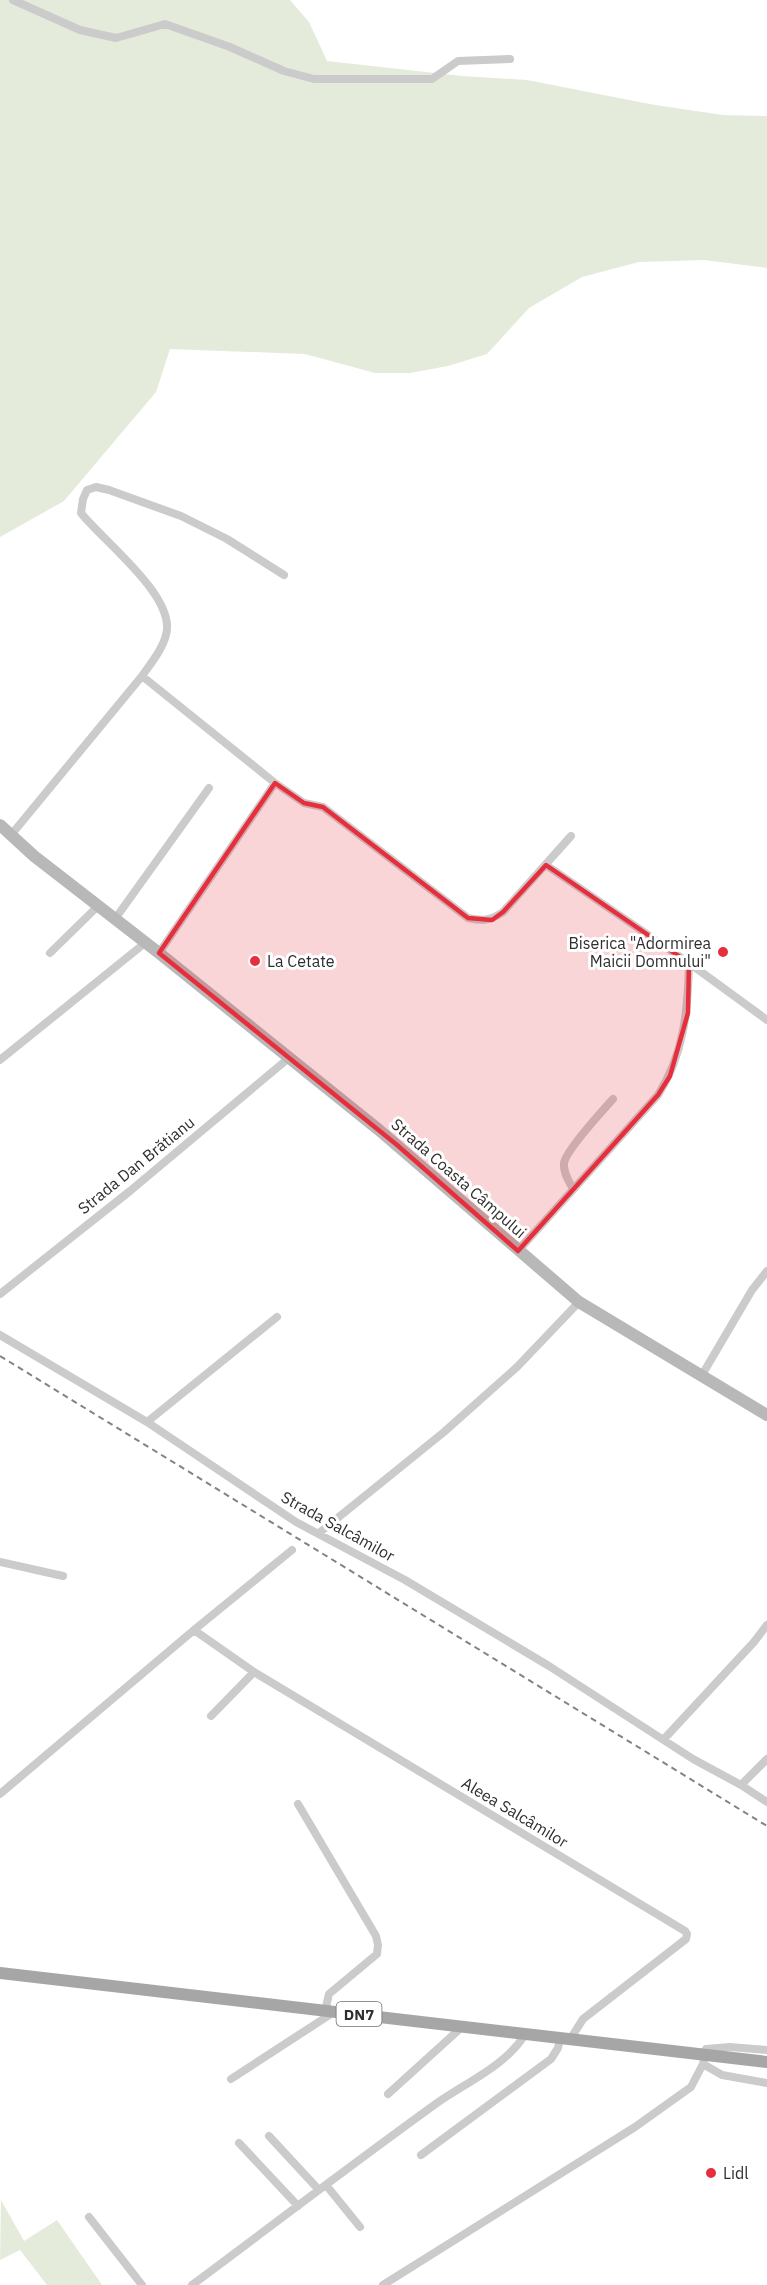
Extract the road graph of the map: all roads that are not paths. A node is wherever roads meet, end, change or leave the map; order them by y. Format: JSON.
{"nodes":[{"id":1,"x":12,"y":0,"type":"edge"},
{"id":2,"x":510,"y":59,"type":"dead end"},
{"id":3,"x":284,"y":575,"type":"dead end"},
{"id":4,"x":142,"y":676,"type":"junction"},
{"id":5,"x":275,"y":783,"type":"junction"},
{"id":6,"x":209,"y":788,"type":"dead end"},
{"id":7,"x":0,"y":825,"type":"edge"},
{"id":8,"x":11,"y":835,"type":"junction"},
{"id":9,"x":571,"y":836,"type":"dead end"},
{"id":10,"x":546,"y":865,"type":"junction"},
{"id":11,"x":98,"y":906,"type":"junction"},
{"id":12,"x":115,"y":919,"type":"junction"},
{"id":13,"x":146,"y":943,"type":"junction"},
{"id":14,"x":50,"y":953,"type":"dead end"},
{"id":15,"x":159,"y":953,"type":"junction"},
{"id":16,"x":689,"y":963,"type":"junction"},
{"id":17,"x":767,"y":1020,"type":"edge"},
{"id":18,"x":290,"y":1057,"type":"junction"},
{"id":19,"x":0,"y":1060,"type":"edge"},
{"id":20,"x":613,"y":1099,"type":"dead end"},
{"id":21,"x":573,"y":1189,"type":"junction"},
{"id":22,"x":518,"y":1251,"type":"junction"},
{"id":23,"x":767,"y":1271,"type":"edge"},
{"id":24,"x":0,"y":1294,"type":"edge"},
{"id":25,"x":579,"y":1302,"type":"junction"},
{"id":26,"x":277,"y":1317,"type":"dead end"},
{"id":27,"x":0,"y":1335,"type":"edge"},
{"id":28,"x":702,"y":1376,"type":"junction"},
{"id":29,"x":767,"y":1415,"type":"edge"},
{"id":30,"x":147,"y":1422,"type":"junction"},
{"id":31,"x":319,"y":1533,"type":"junction"},
{"id":32,"x":292,"y":1550,"type":"dead end"},
{"id":33,"x":0,"y":1562,"type":"edge"},
{"id":34,"x":63,"y":1576,"type":"dead end"},
{"id":35,"x":767,"y":1625,"type":"edge"},
{"id":36,"x":194,"y":1630,"type":"junction"},
{"id":37,"x":254,"y":1672,"type":"junction"},
{"id":38,"x":211,"y":1716,"type":"dead end"},
{"id":39,"x":664,"y":1739,"type":"junction"},
{"id":40,"x":767,"y":1759,"type":"edge"},
{"id":41,"x":741,"y":1785,"type":"junction"},
{"id":42,"x":0,"y":1794,"type":"edge"},
{"id":43,"x":767,"y":1802,"type":"edge"},
{"id":44,"x":298,"y":1804,"type":"dead end"},
{"id":45,"x":0,"y":1974,"type":"edge"},
{"id":46,"x":330,"y":2011,"type":"junction"},
{"id":47,"x":463,"y":2026,"type":"junction"},
{"id":48,"x":526,"y":2033,"type":"junction"},
{"id":49,"x":565,"y":2038,"type":"junction"},
{"id":50,"x":767,"y":2050,"type":"edge"},
{"id":51,"x":703,"y":2059,"type":"junction"},
{"id":52,"x":767,"y":2062,"type":"edge"},
{"id":53,"x":231,"y":2079,"type":"dead end"},
{"id":54,"x":767,"y":2083,"type":"edge"},
{"id":55,"x":388,"y":2094,"type":"dead end"},
{"id":56,"x":269,"y":2136,"type":"dead end"},
{"id":57,"x":239,"y":2143,"type":"dead end"},
{"id":58,"x":421,"y":2155,"type":"dead end"},
{"id":59,"x":323,"y":2188,"type":"junction"},
{"id":60,"x":298,"y":2206,"type":"junction"},
{"id":61,"x":89,"y":2217,"type":"dead end"},
{"id":62,"x":360,"y":2227,"type":"dead end"},
{"id":63,"x":142,"y":2285,"type":"edge"},
{"id":64,"x":192,"y":2285,"type":"edge"},
{"id":65,"x":383,"y":2285,"type":"edge"}],
"edges":[{"from":1,"to":2,"type":"street"},
{"from":3,"to":4,"type":"street"},
{"from":4,"to":5,"type":"street"},
{"from":4,"to":8,"type":"street"},
{"from":5,"to":10,"type":"street"},
{"from":5,"to":15,"type":"street"},
{"from":6,"to":12,"type":"street"},
{"from":7,"to":8,"type":"street","name":"Strada Coasta Câmpului"},
{"from":8,"to":11,"type":"street","name":"Strada Coasta Câmpului"},
{"from":9,"to":10,"type":"street"},
{"from":10,"to":16,"type":"street"},
{"from":11,"to":12,"type":"street","name":"Strada Coasta Câmpului"},
{"from":11,"to":14,"type":"street"},
{"from":12,"to":13,"type":"street","name":"Strada Coasta Câmpului"},
{"from":13,"to":15,"type":"street","name":"Strada Coasta Câmpului"},
{"from":13,"to":19,"type":"street"},
{"from":15,"to":18,"type":"street","name":"Strada Coasta Câmpului"},
{"from":16,"to":17,"type":"street"},
{"from":16,"to":21,"type":"street"},
{"from":18,"to":22,"type":"street","name":"Strada Coasta Câmpului"},
{"from":18,"to":24,"type":"street","name":"Strada Dan Brătianu"},
{"from":20,"to":21,"type":"street"},
{"from":21,"to":22,"type":"street"},
{"from":22,"to":25,"type":"street","name":"Strada Coasta Câmpului"},
{"from":23,"to":28,"type":"street"},
{"from":25,"to":28,"type":"street","name":"Strada Coasta Câmpului"},
{"from":25,"to":31,"type":"street"},
{"from":26,"to":30,"type":"street"},
{"from":27,"to":30,"type":"street","name":"Strada Salcâmilor"},
{"from":28,"to":29,"type":"street","name":"Strada Coasta Câmpului"},
{"from":30,"to":31,"type":"street","name":"Strada Salcâmilor"},
{"from":31,"to":39,"type":"street","name":"Strada Salcâmilor"},
{"from":32,"to":36,"type":"street"},
{"from":33,"to":34,"type":"street"},
{"from":35,"to":39,"type":"street"},
{"from":36,"to":37,"type":"street","name":"Aleea Salcâmilor"},
{"from":36,"to":42,"type":"street"},
{"from":37,"to":38,"type":"street"},
{"from":37,"to":49,"type":"street","name":"Aleea Salcâmilor"},
{"from":39,"to":41,"type":"street","name":"Strada Salcâmilor"},
{"from":40,"to":41,"type":"street"},
{"from":41,"to":43,"type":"street","name":"Strada Salcâmilor"},
{"from":44,"to":46,"type":"street"},
{"from":45,"to":46,"type":"main road","number":"DN7"},
{"from":46,"to":47,"type":"main road","number":"DN7"},
{"from":46,"to":53,"type":"street"},
{"from":47,"to":48,"type":"main road","number":"DN7"},
{"from":47,"to":55,"type":"street"},
{"from":48,"to":49,"type":"main road","number":"DN7"},
{"from":48,"to":59,"type":"street"},
{"from":49,"to":51,"type":"main road","number":"DN7"},
{"from":49,"to":58,"type":"street"},
{"from":50,"to":51,"type":"street"},
{"from":51,"to":52,"type":"main road","number":"DN7"},
{"from":51,"to":54,"type":"street"},
{"from":51,"to":65,"type":"street"},
{"from":56,"to":59,"type":"street"},
{"from":57,"to":60,"type":"street"},
{"from":59,"to":60,"type":"street"},
{"from":59,"to":62,"type":"street"},
{"from":60,"to":64,"type":"street"},
{"from":61,"to":63,"type":"street"}]}
